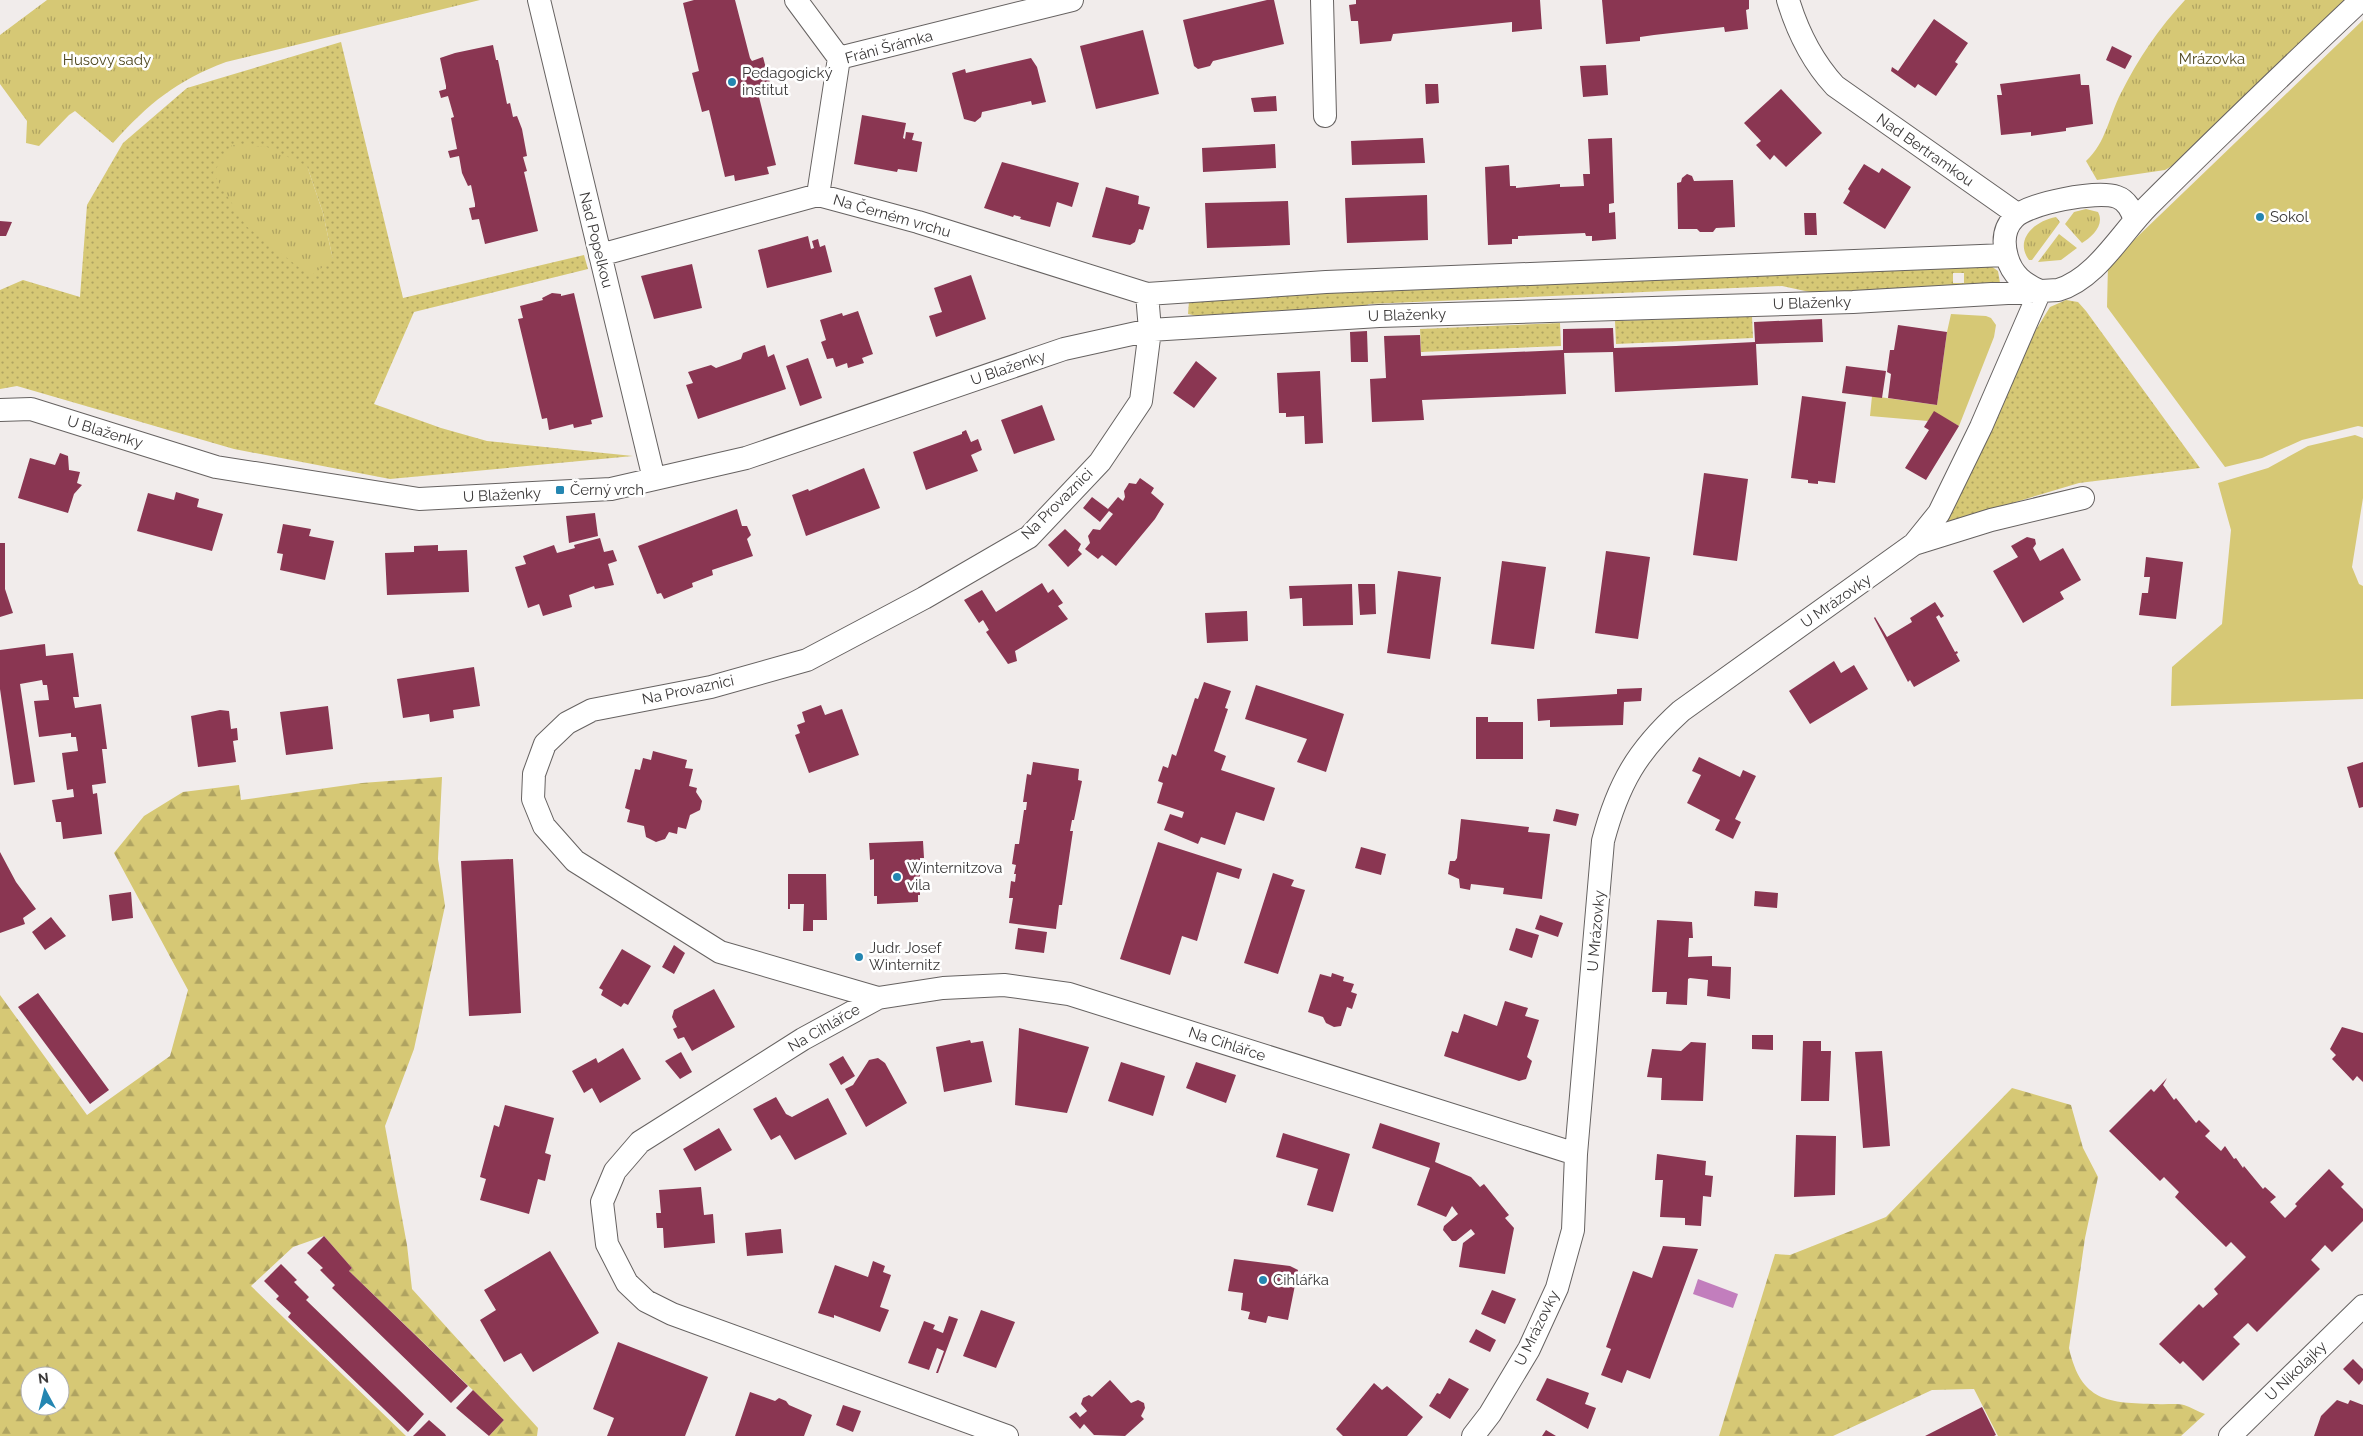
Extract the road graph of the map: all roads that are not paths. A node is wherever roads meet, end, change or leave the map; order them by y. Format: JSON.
{"nodes":[{"id":1,"x":539,"y":0,"type":"edge"},
{"id":2,"x":796,"y":0,"type":"edge"},
{"id":3,"x":1072,"y":0,"type":"edge"},
{"id":4,"x":1322,"y":0,"type":"edge"},
{"id":5,"x":1788,"y":0,"type":"edge"},
{"id":6,"x":2360,"y":0,"type":"edge"},
{"id":7,"x":840,"y":58,"type":"junction"},
{"id":8,"x":1325,"y":116,"type":"dead end"},
{"id":9,"x":818,"y":194,"type":"junction"},
{"id":10,"x":2017,"y":214,"type":"junction"},
{"id":11,"x":2134,"y":220,"type":"junction"},
{"id":12,"x":600,"y":255,"type":"junction"},
{"id":13,"x":2006,"y":255,"type":"junction"},
{"id":14,"x":2040,"y":291,"type":"junction"},
{"id":15,"x":1147,"y":294,"type":"junction"},
{"id":16,"x":1150,"y":330,"type":"junction"},
{"id":17,"x":0,"y":410,"type":"edge"},
{"id":18,"x":654,"y":479,"type":"junction"},
{"id":19,"x":2083,"y":498,"type":"dead end"},
{"id":20,"x":1914,"y":544,"type":"junction"},
{"id":21,"x":878,"y":998,"type":"junction"},
{"id":22,"x":1576,"y":1154,"type":"junction"},
{"id":23,"x":2363,"y":1306,"type":"edge"},
{"id":24,"x":1007,"y":1436,"type":"edge"},
{"id":25,"x":1473,"y":1436,"type":"edge"},
{"id":26,"x":2230,"y":1436,"type":"edge"}],
"edges":[{"from":1,"to":12,"type":"street","name":"Nad Popelkou"},
{"from":2,"to":7,"type":"street"},
{"from":3,"to":7,"type":"street","name":"Fráni Šrámka"},
{"from":4,"to":8,"type":"street"},
{"from":5,"to":10,"type":"street","name":"Nad Bertramkou"},
{"from":6,"to":11,"type":"street"},
{"from":7,"to":9,"type":"street","name":"Fráni Šrámka"},
{"from":9,"to":12,"type":"street","name":"Na Černém vrchu"},
{"from":9,"to":15,"type":"street","name":"Na Černém vrchu"},
{"from":10,"to":11,"type":"street"},
{"from":10,"to":13,"type":"street"},
{"from":11,"to":14,"type":"street"},
{"from":12,"to":18,"type":"street","name":"Nad Popelkou"},
{"from":13,"to":14,"type":"street"},
{"from":13,"to":15,"type":"street"},
{"from":14,"to":16,"type":"street","name":"U Blaženky"},
{"from":14,"to":20,"type":"street","name":"U Mrázovky"},
{"from":15,"to":16,"type":"street"},
{"from":16,"to":18,"type":"street","name":"U Blaženky"},
{"from":16,"to":21,"type":"street","name":"Na Provaznici"},
{"from":17,"to":18,"type":"street","name":"U Blaženky"},
{"from":19,"to":20,"type":"street","name":"U Mrázovky"},
{"from":20,"to":22,"type":"street","name":"U Mrázovky"},
{"from":21,"to":22,"type":"street","name":"Na Cihlářce"},
{"from":21,"to":24,"type":"street","name":"Na Cihlářce"},
{"from":22,"to":25,"type":"street","name":"U Mrázovky"},
{"from":23,"to":26,"type":"street","name":"U Nikolajky"}]}
